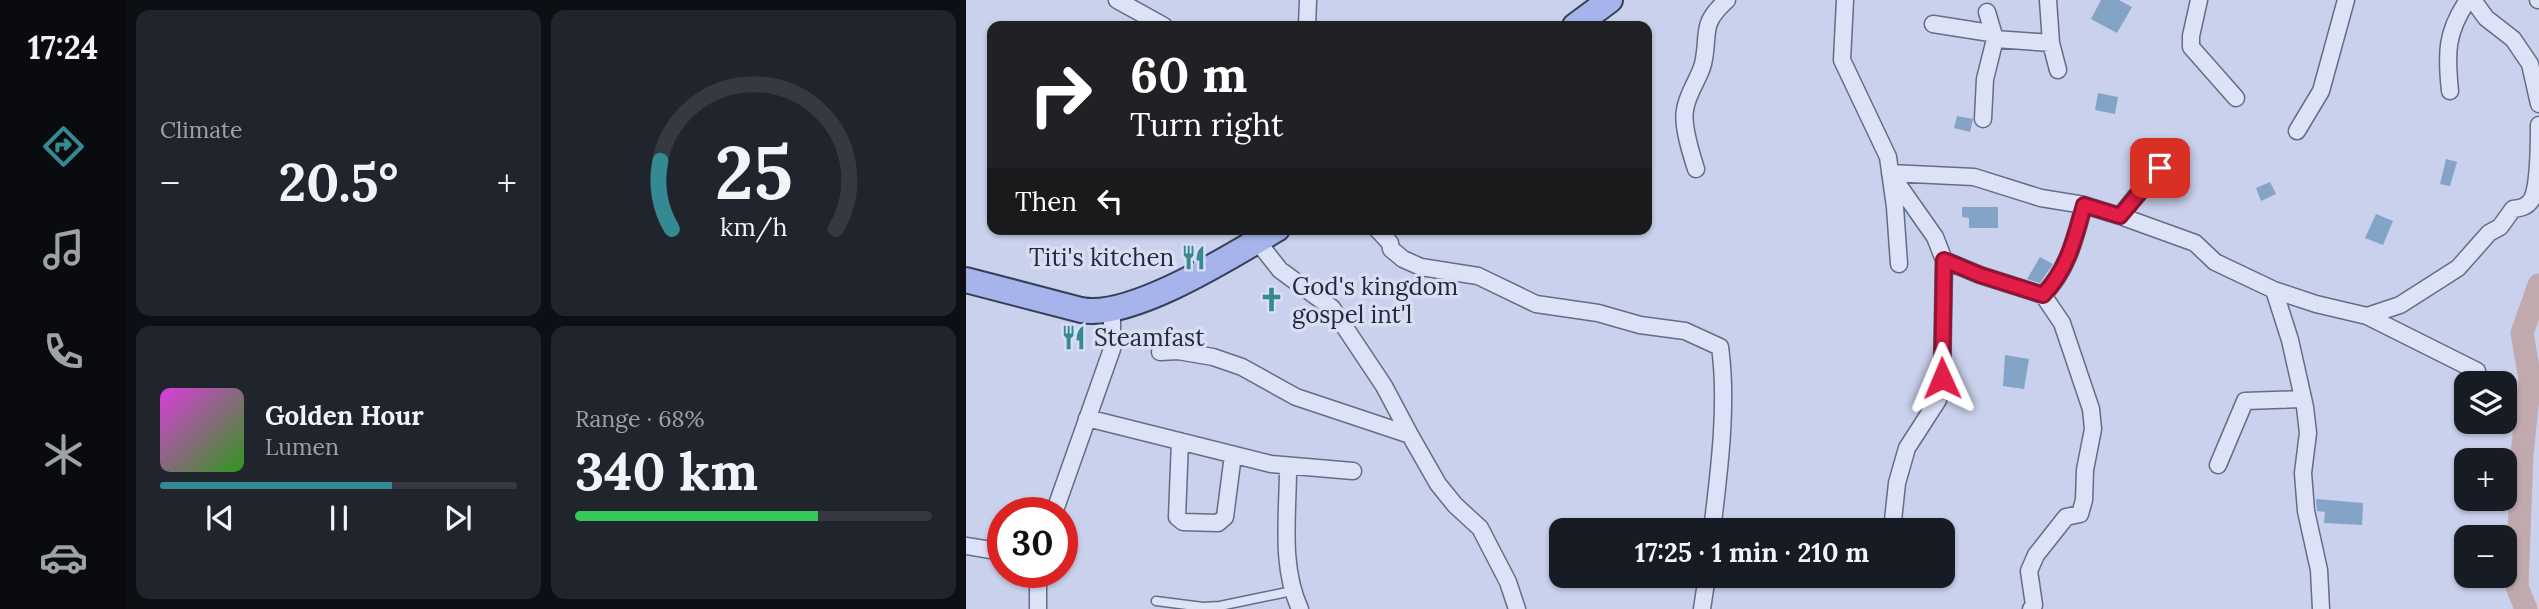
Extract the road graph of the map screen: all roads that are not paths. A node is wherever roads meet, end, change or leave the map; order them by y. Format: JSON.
{"nodes":[{"id":1,"x":1117,"y":0,"type":"edge"},
{"id":2,"x":1308,"y":0,"type":"edge"},
{"id":3,"x":1609,"y":0,"type":"edge"},
{"id":4,"x":1727,"y":0,"type":"edge"},
{"id":5,"x":1845,"y":0,"type":"edge"},
{"id":6,"x":2048,"y":0,"type":"edge"},
{"id":7,"x":2199,"y":0,"type":"edge"},
{"id":8,"x":2346,"y":0,"type":"edge"},
{"id":9,"x":2471,"y":0,"type":"edge"},
{"id":10,"x":1987,"y":12,"type":"dead end"},
{"id":11,"x":1155,"y":21,"type":"edge"},
{"id":12,"x":1307,"y":21,"type":"edge"},
{"id":13,"x":1582,"y":21,"type":"edge"},
{"id":14,"x":1933,"y":24,"type":"dead end"},
{"id":15,"x":1995,"y":38,"type":"junction"},
{"id":16,"x":2051,"y":43,"type":"junction"},
{"id":17,"x":2058,"y":70,"type":"dead end"},
{"id":18,"x":2450,"y":91,"type":"dead end"},
{"id":19,"x":2236,"y":98,"type":"dead end"},
{"id":20,"x":2539,"y":104,"type":"edge"},
{"id":21,"x":1983,"y":118,"type":"dead end"},
{"id":22,"x":2539,"y":125,"type":"edge"},
{"id":23,"x":2298,"y":131,"type":"dead end"},
{"id":24,"x":2166,"y":159,"type":"dead end"},
{"id":25,"x":1696,"y":169,"type":"dead end"},
{"id":26,"x":1890,"y":173,"type":"junction"},
{"id":27,"x":2084,"y":205,"type":"junction"},
{"id":28,"x":2120,"y":216,"type":"junction"},
{"id":29,"x":1267,"y":235,"type":"edge"},
{"id":30,"x":1383,"y":235,"type":"edge"},
{"id":31,"x":1944,"y":260,"type":"junction"},
{"id":32,"x":1899,"y":264,"type":"dead end"},
{"id":33,"x":966,"y":280,"type":"edge"},
{"id":34,"x":2274,"y":290,"type":"junction"},
{"id":35,"x":2043,"y":295,"type":"junction"},
{"id":36,"x":1112,"y":310,"type":"junction"},
{"id":37,"x":2367,"y":316,"type":"junction"},
{"id":38,"x":1160,"y":352,"type":"dead end"},
{"id":39,"x":2477,"y":371,"type":"dead end"},
{"id":40,"x":2303,"y":399,"type":"junction"},
{"id":41,"x":1087,"y":418,"type":"junction"},
{"id":42,"x":1410,"y":435,"type":"junction"},
{"id":43,"x":1180,"y":442,"type":"junction"},
{"id":44,"x":1233,"y":455,"type":"junction"},
{"id":45,"x":2218,"y":465,"type":"dead end"},
{"id":46,"x":1288,"y":468,"type":"junction"},
{"id":47,"x":1353,"y":471,"type":"dead end"},
{"id":48,"x":1060,"y":497,"type":"edge"},
{"id":49,"x":1713,"y":518,"type":"edge"},
{"id":50,"x":1893,"y":518,"type":"edge"},
{"id":51,"x":966,"y":546,"type":"edge"},
{"id":52,"x":987,"y":549,"type":"edge"},
{"id":53,"x":1038,"y":588,"type":"edge"},
{"id":54,"x":1705,"y":588,"type":"edge"},
{"id":55,"x":1292,"y":591,"type":"junction"},
{"id":56,"x":1156,"y":601,"type":"dead end"},
{"id":57,"x":1038,"y":609,"type":"edge"},
{"id":58,"x":1300,"y":609,"type":"edge"},
{"id":59,"x":1517,"y":609,"type":"edge"},
{"id":60,"x":1702,"y":609,"type":"edge"},
{"id":61,"x":2032,"y":609,"type":"edge"},
{"id":62,"x":2321,"y":609,"type":"edge"}],
"edges":[{"from":1,"to":11,"type":"street"},
{"from":2,"to":12,"type":"street"},
{"from":3,"to":13,"type":"main road"},
{"from":4,"to":25,"type":"street"},
{"from":5,"to":26,"type":"street"},
{"from":6,"to":16,"type":"street"},
{"from":7,"to":19,"type":"street"},
{"from":8,"to":23,"type":"street"},
{"from":9,"to":18,"type":"street"},
{"from":9,"to":20,"type":"street"},
{"from":10,"to":15,"type":"street"},
{"from":14,"to":15,"type":"street"},
{"from":15,"to":16,"type":"street"},
{"from":15,"to":21,"type":"street"},
{"from":16,"to":17,"type":"street"},
{"from":22,"to":37,"type":"street"},
{"from":24,"to":28,"type":"street"},
{"from":26,"to":27,"type":"street"},
{"from":26,"to":31,"type":"street"},
{"from":26,"to":32,"type":"street"},
{"from":27,"to":28,"type":"street"},
{"from":27,"to":35,"type":"street"},
{"from":28,"to":34,"type":"street"},
{"from":29,"to":36,"type":"main road"},
{"from":29,"to":42,"type":"street"},
{"from":30,"to":49,"type":"street"},
{"from":31,"to":35,"type":"street"},
{"from":31,"to":50,"type":"street"},
{"from":33,"to":36,"type":"main road"},
{"from":34,"to":37,"type":"street"},
{"from":34,"to":40,"type":"street"},
{"from":35,"to":61,"type":"street"},
{"from":36,"to":41,"type":"street"},
{"from":37,"to":39,"type":"street"},
{"from":38,"to":42,"type":"street"},
{"from":40,"to":45,"type":"street"},
{"from":40,"to":62,"type":"street"},
{"from":41,"to":43,"type":"street"},
{"from":41,"to":48,"type":"street"},
{"from":42,"to":59,"type":"street"},
{"from":43,"to":44,"type":"street"},
{"from":43,"to":44,"type":"street"},
{"from":44,"to":46,"type":"street"},
{"from":46,"to":47,"type":"street"},
{"from":46,"to":55,"type":"street"},
{"from":51,"to":52,"type":"street"},
{"from":53,"to":57,"type":"street"},
{"from":54,"to":60,"type":"street"},
{"from":55,"to":56,"type":"lane"},
{"from":55,"to":58,"type":"street"}]}
